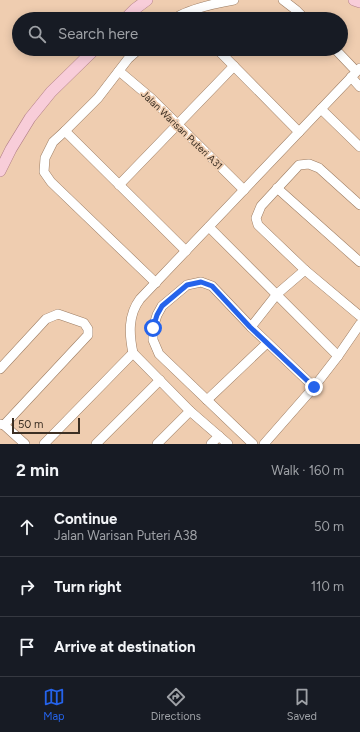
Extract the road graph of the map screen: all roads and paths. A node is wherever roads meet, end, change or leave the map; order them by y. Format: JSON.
{"nodes":[{"id":1,"x":147,"y":0,"type":"edge"},
{"id":2,"x":234,"y":0,"type":"edge"},
{"id":3,"x":283,"y":0,"type":"edge"},
{"id":4,"x":354,"y":0,"type":"edge"},
{"id":5,"x":360,"y":2,"type":"edge"},
{"id":6,"x":131,"y":12,"type":"edge"},
{"id":7,"x":194,"y":12,"type":"edge"},
{"id":8,"x":298,"y":12,"type":"edge"},
{"id":9,"x":88,"y":56,"type":"edge"},
{"id":10,"x":131,"y":56,"type":"edge"},
{"id":11,"x":224,"y":56,"type":"edge"},
{"id":12,"x":341,"y":56,"type":"edge"},
{"id":13,"x":234,"y":66,"type":"junction"},
{"id":14,"x":119,"y":71,"type":"junction"},
{"id":15,"x":356,"y":72,"type":"edge"},
{"id":16,"x":360,"y":87,"type":"edge"},
{"id":17,"x":321,"y":109,"type":"junction"},
{"id":18,"x":178,"y":124,"type":"junction"},
{"id":19,"x":66,"y":131,"type":"junction"},
{"id":20,"x":299,"y":132,"type":"junction"},
{"id":21,"x":360,"y":147,"type":"edge"},
{"id":22,"x":0,"y":171,"type":"edge"},
{"id":23,"x":119,"y":185,"type":"junction"},
{"id":24,"x":277,"y":188,"type":"junction"},
{"id":25,"x":244,"y":190,"type":"junction"},
{"id":26,"x":359,"y":201,"type":"edge"},
{"id":27,"x":209,"y":227,"type":"junction"},
{"id":28,"x":186,"y":251,"type":"junction"},
{"id":29,"x":360,"y":262,"type":"edge"},
{"id":30,"x":305,"y":270,"type":"junction"},
{"id":31,"x":156,"y":283,"type":"junction"},
{"id":32,"x":277,"y":294,"type":"junction"},
{"id":33,"x":360,"y":316,"type":"edge"},
{"id":34,"x":360,"y":324,"type":"edge"},
{"id":35,"x":250,"y":327,"type":"junction"},
{"id":36,"x":267,"y":343,"type":"junction"},
{"id":37,"x":133,"y":353,"type":"junction"},
{"id":38,"x":338,"y":356,"type":"junction"},
{"id":39,"x":0,"y":369,"type":"edge"},
{"id":40,"x":160,"y":380,"type":"junction"},
{"id":41,"x":314,"y":387,"type":"junction"},
{"id":42,"x":208,"y":400,"type":"junction"},
{"id":43,"x":190,"y":411,"type":"junction"},
{"id":44,"x":2,"y":425,"type":"edge"},
{"id":45,"x":219,"y":436,"type":"junction"},
{"id":46,"x":25,"y":444,"type":"edge"},
{"id":47,"x":44,"y":444,"type":"edge"},
{"id":48,"x":96,"y":444,"type":"edge"},
{"id":49,"x":157,"y":444,"type":"edge"},
{"id":50,"x":210,"y":444,"type":"edge"},
{"id":51,"x":228,"y":444,"type":"edge"},
{"id":52,"x":253,"y":444,"type":"edge"},
{"id":53,"x":264,"y":444,"type":"edge"}],
"edges":[{"from":1,"to":6,"type":"main road"},
{"from":2,"to":7,"type":"street"},
{"from":3,"to":8,"type":"street"},
{"from":4,"to":5,"type":"main road"},
{"from":9,"to":22,"type":"main road"},
{"from":10,"to":14,"type":"street"},
{"from":11,"to":13,"type":"street"},
{"from":12,"to":15,"type":"street"},
{"from":13,"to":18,"type":"street"},
{"from":13,"to":20,"type":"street"},
{"from":14,"to":18,"type":"street","name":"Jalan Warisan Puteri A31"},
{"from":14,"to":19,"type":"street"},
{"from":15,"to":16,"type":"street"},
{"from":15,"to":17,"type":"street"},
{"from":17,"to":20,"type":"street"},
{"from":17,"to":21,"type":"street"},
{"from":18,"to":23,"type":"street"},
{"from":18,"to":25,"type":"street","name":"Jalan Warisan Puteri A31"},
{"from":19,"to":23,"type":"street"},
{"from":19,"to":31,"type":"street"},
{"from":20,"to":25,"type":"street"},
{"from":23,"to":28,"type":"street"},
{"from":24,"to":26,"type":"street"},
{"from":24,"to":29,"type":"street"},
{"from":24,"to":30,"type":"street"},
{"from":25,"to":27,"type":"street"},
{"from":27,"to":28,"type":"street"},
{"from":27,"to":32,"type":"street"},
{"from":28,"to":31,"type":"street"},
{"from":30,"to":32,"type":"street"},
{"from":30,"to":33,"type":"street"},
{"from":31,"to":37,"type":"street"},
{"from":32,"to":35,"type":"street"},
{"from":32,"to":38,"type":"street"},
{"from":34,"to":38,"type":"street"},
{"from":35,"to":36,"type":"street"},
{"from":35,"to":42,"type":"street"},
{"from":36,"to":41,"type":"street"},
{"from":36,"to":42,"type":"street"},
{"from":37,"to":40,"type":"street"},
{"from":37,"to":47,"type":"street"},
{"from":38,"to":41,"type":"street"},
{"from":39,"to":44,"type":"street"},
{"from":40,"to":43,"type":"street"},
{"from":40,"to":48,"type":"street"},
{"from":41,"to":53,"type":"street"},
{"from":42,"to":52,"type":"street"},
{"from":43,"to":45,"type":"street"},
{"from":43,"to":49,"type":"street"},
{"from":44,"to":46,"type":"street"},
{"from":45,"to":50,"type":"street"},
{"from":45,"to":51,"type":"street"}]}
